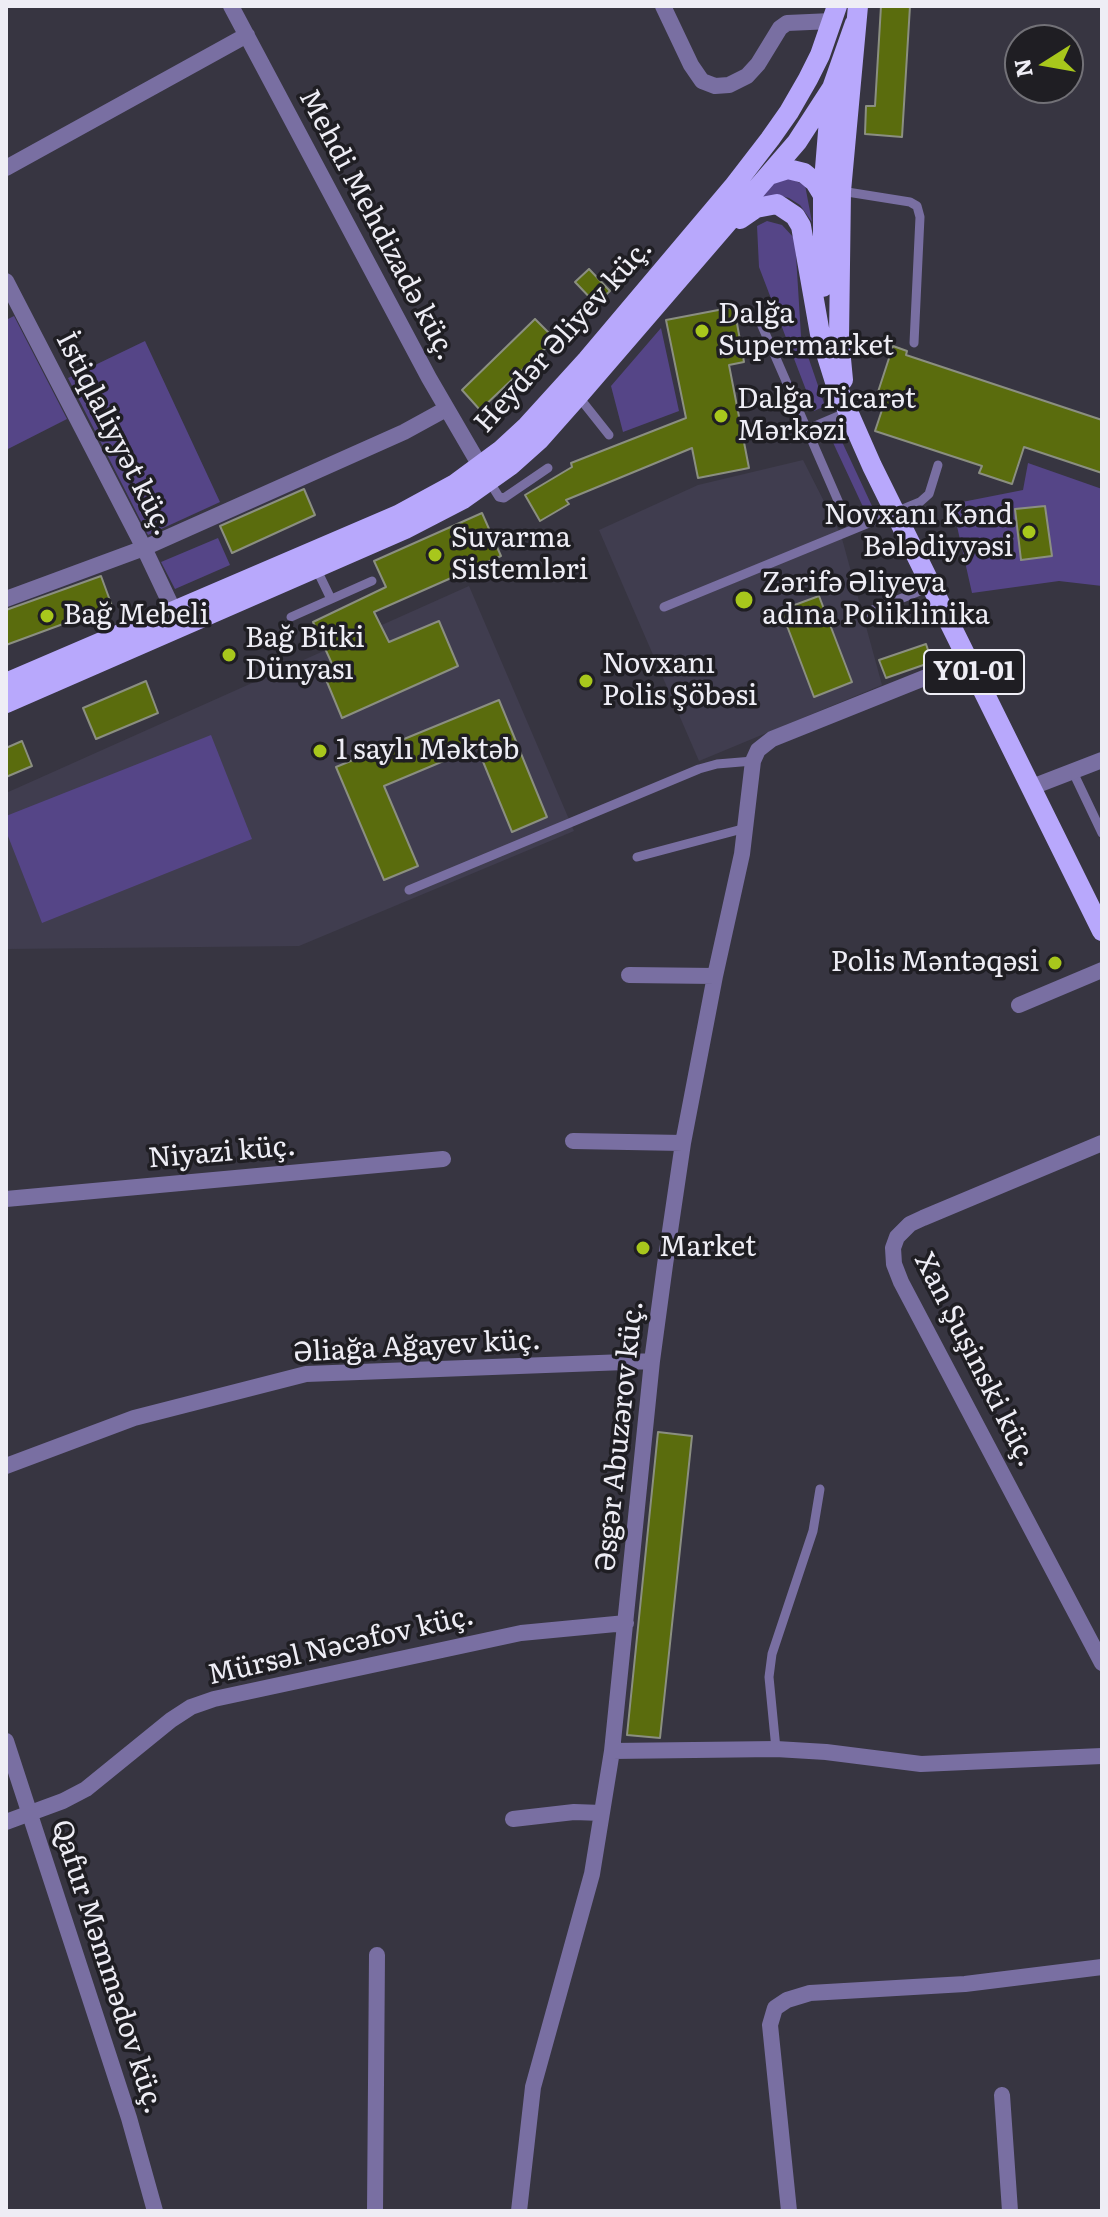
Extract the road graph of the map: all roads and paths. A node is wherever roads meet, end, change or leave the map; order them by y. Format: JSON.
{"nodes":[{"id":1,"x":231,"y":6,"type":"edge"},
{"id":2,"x":663,"y":6,"type":"edge"},
{"id":3,"x":837,"y":11,"type":"edge"},
{"id":4,"x":857,"y":14,"type":"edge"},
{"id":5,"x":247,"y":35,"type":"junction"},
{"id":6,"x":832,"y":88,"type":"junction"},
{"id":7,"x":6,"y":168,"type":"edge"},
{"id":8,"x":768,"y":175,"type":"junction"},
{"id":9,"x":733,"y":187,"type":"junction"},
{"id":10,"x":832,"y":192,"type":"junction"},
{"id":11,"x":718,"y":237,"type":"junction"},
{"id":12,"x":6,"y":281,"type":"edge"},
{"id":13,"x":759,"y":319,"type":"dead end"},
{"id":14,"x":914,"y":343,"type":"dead end"},
{"id":15,"x":578,"y":396,"type":"junction"},
{"id":16,"x":446,"y":409,"type":"junction"},
{"id":17,"x":848,"y":412,"type":"junction"},
{"id":18,"x":808,"y":429,"type":"junction"},
{"id":19,"x":609,"y":435,"type":"dead end"},
{"id":20,"x":938,"y":465,"type":"dead end"},
{"id":21,"x":548,"y":468,"type":"dead end"},
{"id":22,"x":485,"y":473,"type":"junction"},
{"id":23,"x":839,"y":503,"type":"dead end"},
{"id":24,"x":895,"y":513,"type":"junction"},
{"id":25,"x":961,"y":544,"type":"dead end"},
{"id":26,"x":144,"y":548,"type":"junction"},
{"id":27,"x":916,"y":554,"type":"junction"},
{"id":28,"x":316,"y":568,"type":"junction"},
{"id":29,"x":372,"y":581,"type":"dead end"},
{"id":30,"x":932,"y":586,"type":"junction"},
{"id":31,"x":6,"y":599,"type":"edge"},
{"id":32,"x":331,"y":599,"type":"junction"},
{"id":33,"x":664,"y":607,"type":"dead end"},
{"id":34,"x":863,"y":614,"type":"dead end"},
{"id":35,"x":291,"y":617,"type":"dead end"},
{"id":36,"x":178,"y":620,"type":"junction"},
{"id":37,"x":969,"y":660,"type":"junction"},
{"id":38,"x":6,"y":683,"type":"edge"},
{"id":39,"x":6,"y":703,"type":"edge"},
{"id":40,"x":1102,"y":760,"type":"edge"},
{"id":41,"x":753,"y":761,"type":"junction"},
{"id":42,"x":1072,"y":770,"type":"junction"},
{"id":43,"x":1032,"y":787,"type":"junction"},
{"id":44,"x":746,"y":828,"type":"junction"},
{"id":45,"x":1102,"y":833,"type":"edge"},
{"id":46,"x":637,"y":857,"type":"dead end"},
{"id":47,"x":409,"y":890,"type":"dead end"},
{"id":48,"x":1102,"y":931,"type":"edge"},
{"id":49,"x":1102,"y":970,"type":"edge"},
{"id":50,"x":629,"y":975,"type":"dead end"},
{"id":51,"x":715,"y":976,"type":"junction"},
{"id":52,"x":1019,"y":1005,"type":"dead end"},
{"id":53,"x":573,"y":1141,"type":"dead end"},
{"id":54,"x":683,"y":1143,"type":"junction"},
{"id":55,"x":1102,"y":1143,"type":"edge"},
{"id":56,"x":443,"y":1159,"type":"dead end"},
{"id":57,"x":6,"y":1199,"type":"edge"},
{"id":58,"x":652,"y":1361,"type":"junction"},
{"id":59,"x":6,"y":1466,"type":"edge"},
{"id":60,"x":820,"y":1489,"type":"dead end"},
{"id":61,"x":626,"y":1623,"type":"junction"},
{"id":62,"x":1102,"y":1663,"type":"edge"},
{"id":63,"x":6,"y":1741,"type":"edge"},
{"id":64,"x":776,"y":1749,"type":"junction"},
{"id":65,"x":612,"y":1751,"type":"junction"},
{"id":66,"x":1102,"y":1756,"type":"edge"},
{"id":67,"x":602,"y":1813,"type":"junction"},
{"id":68,"x":30,"y":1814,"type":"junction"},
{"id":69,"x":513,"y":1819,"type":"dead end"},
{"id":70,"x":6,"y":1822,"type":"edge"},
{"id":71,"x":377,"y":1955,"type":"dead end"},
{"id":72,"x":1102,"y":1967,"type":"edge"},
{"id":73,"x":1002,"y":2095,"type":"dead end"},
{"id":74,"x":155,"y":2211,"type":"edge"},
{"id":75,"x":375,"y":2211,"type":"edge"},
{"id":76,"x":519,"y":2211,"type":"edge"},
{"id":77,"x":789,"y":2211,"type":"edge"},
{"id":78,"x":1010,"y":2211,"type":"edge"}],
"edges":[{"from":1,"to":5,"type":"street","name":"Mehdi Mehdizadə küç."},
{"from":2,"to":3,"type":"street"},
{"from":3,"to":6,"type":"main road"},
{"from":3,"to":9,"type":"main road","name":"Heydər Əliyev küç."},
{"from":4,"to":6,"type":"main road"},
{"from":4,"to":10,"type":"main road"},
{"from":5,"to":7,"type":"street"},
{"from":5,"to":16,"type":"street","name":"Mehdi Mehdizadə küç."},
{"from":6,"to":8,"type":"main road"},
{"from":6,"to":10,"type":"main road"},
{"from":8,"to":9,"type":"main road"},
{"from":8,"to":10,"type":"main road"},
{"from":8,"to":11,"type":"main road"},
{"from":9,"to":22,"type":"main road","name":"Heydər Əliyev küç."},
{"from":10,"to":14,"type":"lane"},
{"from":10,"to":17,"type":"main road"},
{"from":10,"to":17,"type":"main road"},
{"from":11,"to":15,"type":"main road","name":"Heydər Əliyev küç."},
{"from":11,"to":17,"type":"main road"},
{"from":12,"to":26,"type":"street","name":"İstiqlaliyyət küç."},
{"from":13,"to":18,"type":"lane"},
{"from":15,"to":19,"type":"lane"},
{"from":15,"to":22,"type":"main road","name":"Heydər Əliyev küç."},
{"from":16,"to":22,"type":"street","name":"Mehdi Mehdizadə küç."},
{"from":16,"to":26,"type":"street"},
{"from":17,"to":18,"type":"lane"},
{"from":17,"to":24,"type":"main road","number":"Y01-01"},
{"from":18,"to":23,"type":"lane"},
{"from":20,"to":24,"type":"lane"},
{"from":21,"to":22,"type":"lane"},
{"from":22,"to":28,"type":"main road","name":"Heydər Əliyev küç."},
{"from":22,"to":36,"type":"main road","name":"Heydər Əliyev küç."},
{"from":24,"to":27,"type":"main road","number":"Y01-01"},
{"from":24,"to":33,"type":"lane"},
{"from":25,"to":27,"type":"lane"},
{"from":26,"to":31,"type":"street"},
{"from":26,"to":36,"type":"street","name":"İstiqlaliyyət küç."},
{"from":27,"to":30,"type":"main road","number":"Y01-01"},
{"from":28,"to":32,"type":"lane"},
{"from":28,"to":36,"type":"main road","name":"Heydər Əliyev küç."},
{"from":29,"to":32,"type":"lane"},
{"from":30,"to":34,"type":"lane"},
{"from":30,"to":37,"type":"main road","number":"Y01-01"},
{"from":32,"to":35,"type":"lane"},
{"from":36,"to":38,"type":"main road","name":"Heydər Əliyev küç."},
{"from":36,"to":39,"type":"main road","name":"Heydər Əliyev küç."},
{"from":37,"to":41,"type":"street"},
{"from":37,"to":43,"type":"main road","number":"Y01-01"},
{"from":40,"to":42,"type":"street"},
{"from":41,"to":44,"type":"street","name":"Əsgər Abuzərov küç."},
{"from":41,"to":47,"type":"lane"},
{"from":42,"to":43,"type":"street"},
{"from":42,"to":45,"type":"lane"},
{"from":43,"to":48,"type":"main road","number":"Y01-01"},
{"from":44,"to":46,"type":"lane"},
{"from":44,"to":51,"type":"street","name":"Əsgər Abuzərov küç."},
{"from":49,"to":52,"type":"street"},
{"from":50,"to":51,"type":"street"},
{"from":51,"to":54,"type":"street","name":"Əsgər Abuzərov küç."},
{"from":53,"to":54,"type":"street"},
{"from":54,"to":58,"type":"street","name":"Əsgər Abuzərov küç."},
{"from":55,"to":62,"type":"street","name":"Xan Şuşinski küç."},
{"from":56,"to":57,"type":"street","name":"Niyazi küç."},
{"from":58,"to":59,"type":"street","name":"Əliağa Ağayev küç."},
{"from":58,"to":61,"type":"street","name":"Əsgər Abuzərov küç."},
{"from":60,"to":64,"type":"lane"},
{"from":61,"to":65,"type":"street","name":"Əsgər Abuzərov küç."},
{"from":61,"to":68,"type":"street","name":"Mürsəl Nəcəfov küç."},
{"from":63,"to":68,"type":"street","name":"Qafur Məmmədov küç."},
{"from":64,"to":65,"type":"street"},
{"from":64,"to":66,"type":"street"},
{"from":65,"to":67,"type":"street","name":"Əsgər Abuzərov küç."},
{"from":67,"to":69,"type":"street"},
{"from":67,"to":76,"type":"street","name":"Əsgər Abuzərov küç."},
{"from":68,"to":70,"type":"street","name":"Mürsəl Nəcəfov küç."},
{"from":68,"to":74,"type":"street","name":"Qafur Məmmədov küç."},
{"from":71,"to":75,"type":"street"},
{"from":72,"to":77,"type":"street"},
{"from":73,"to":78,"type":"street"}]}
